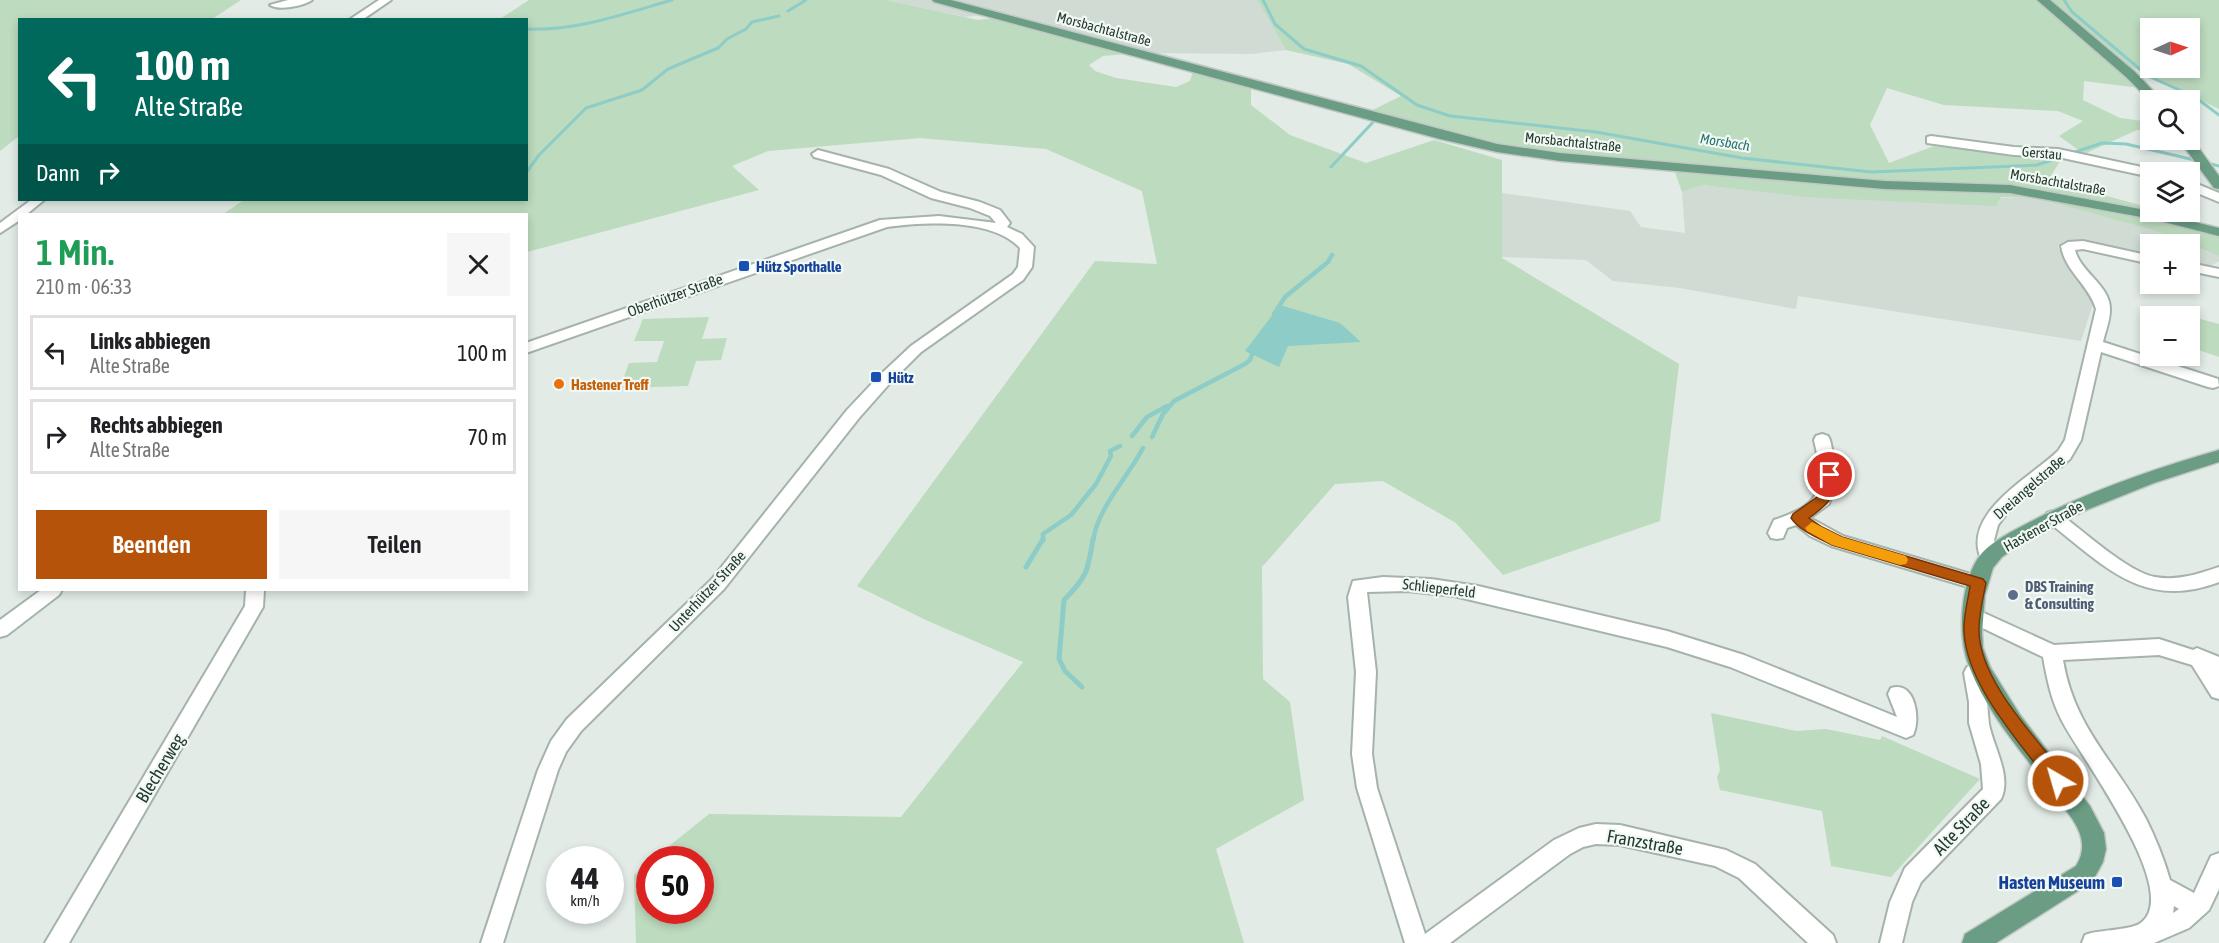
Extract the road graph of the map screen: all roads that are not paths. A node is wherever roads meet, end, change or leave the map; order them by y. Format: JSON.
{"nodes":[{"id":1,"x":306,"y":0,"type":"edge"},
{"id":2,"x":386,"y":0,"type":"edge"},
{"id":3,"x":938,"y":0,"type":"edge"},
{"id":4,"x":2043,"y":0,"type":"edge"},
{"id":5,"x":275,"y":5,"type":"dead end"},
{"id":6,"x":357,"y":18,"type":"edge"},
{"id":7,"x":2146,"y":90,"type":"edge"},
{"id":8,"x":1931,"y":140,"type":"dead end"},
{"id":9,"x":2193,"y":150,"type":"edge"},
{"id":10,"x":818,"y":154,"type":"dead end"},
{"id":11,"x":2140,"y":171,"type":"edge"},
{"id":12,"x":2219,"y":185,"type":"edge"},
{"id":13,"x":2200,"y":189,"type":"edge"},
{"id":14,"x":2219,"y":198,"type":"edge"},
{"id":15,"x":37,"y":201,"type":"edge"},
{"id":16,"x":21,"y":213,"type":"edge"},
{"id":17,"x":18,"y":215,"type":"edge"},
{"id":18,"x":1000,"y":227,"type":"junction"},
{"id":19,"x":0,"y":229,"type":"edge"},
{"id":20,"x":2219,"y":232,"type":"edge"},
{"id":21,"x":2140,"y":258,"type":"edge"},
{"id":22,"x":2200,"y":269,"type":"edge"},
{"id":23,"x":2219,"y":273,"type":"edge"},
{"id":24,"x":2095,"y":345,"type":"junction"},
{"id":25,"x":528,"y":347,"type":"edge"},
{"id":26,"x":2213,"y":383,"type":"dead end"},
{"id":27,"x":1822,"y":440,"type":"dead end"},
{"id":28,"x":2219,"y":456,"type":"edge"},
{"id":29,"x":2053,"y":517,"type":"junction"},
{"id":30,"x":1798,"y":518,"type":"junction"},
{"id":31,"x":1777,"y":533,"type":"dead end"},
{"id":32,"x":1989,"y":558,"type":"junction"},
{"id":33,"x":2219,"y":574,"type":"edge"},
{"id":34,"x":1978,"y":583,"type":"junction"},
{"id":35,"x":52,"y":591,"type":"edge"},
{"id":36,"x":255,"y":591,"type":"edge"},
{"id":37,"x":1973,"y":615,"type":"junction"},
{"id":38,"x":0,"y":630,"type":"edge"},
{"id":39,"x":2052,"y":653,"type":"junction"},
{"id":40,"x":2197,"y":656,"type":"junction"},
{"id":41,"x":2219,"y":664,"type":"edge"},
{"id":42,"x":1980,"y":668,"type":"junction"},
{"id":43,"x":2219,"y":691,"type":"edge"},
{"id":44,"x":1898,"y":694,"type":"dead end"},
{"id":45,"x":2219,"y":863,"type":"edge"},
{"id":46,"x":2161,"y":887,"type":"junction"},
{"id":47,"x":2197,"y":907,"type":"junction"},
{"id":48,"x":2146,"y":935,"type":"junction"},
{"id":49,"x":56,"y":943,"type":"edge"},
{"id":50,"x":492,"y":943,"type":"edge"},
{"id":51,"x":1416,"y":943,"type":"edge"},
{"id":52,"x":1431,"y":943,"type":"edge"},
{"id":53,"x":1825,"y":943,"type":"edge"},
{"id":54,"x":1891,"y":943,"type":"edge"},
{"id":55,"x":1974,"y":943,"type":"edge"},
{"id":56,"x":2093,"y":943,"type":"edge"}],
"edges":[{"from":1,"to":5,"type":"street"},
{"from":2,"to":6,"type":"street"},
{"from":3,"to":20,"type":"main road","name":"Morsbachtalstraße"},
{"from":4,"to":7,"type":"main road"},
{"from":8,"to":11,"type":"street","name":"Gerstau"},
{"from":9,"to":12,"type":"main road"},
{"from":10,"to":18,"type":"street"},
{"from":13,"to":14,"type":"street"},
{"from":15,"to":16,"type":"street"},
{"from":17,"to":19,"type":"street"},
{"from":18,"to":25,"type":"street","name":"Oberhützer Straße"},
{"from":18,"to":50,"type":"street","name":"Unterhützer Straße"},
{"from":21,"to":24,"type":"street","name":"Dreiangelstraße"},
{"from":22,"to":23,"type":"street"},
{"from":24,"to":26,"type":"street"},
{"from":24,"to":32,"type":"street","name":"Dreiangelstraße"},
{"from":27,"to":30,"type":"street"},
{"from":28,"to":29,"type":"main road","name":"Hastener Straße"},
{"from":29,"to":32,"type":"main road","name":"Hastener Straße"},
{"from":29,"to":33,"type":"street"},
{"from":30,"to":31,"type":"street"},
{"from":30,"to":34,"type":"street"},
{"from":32,"to":34,"type":"main road","name":"Hastener Straße"},
{"from":34,"to":37,"type":"main road","name":"Hastener Straße"},
{"from":35,"to":38,"type":"street"},
{"from":36,"to":49,"type":"street","name":"Blecherweg"},
{"from":37,"to":39,"type":"street"},
{"from":37,"to":42,"type":"main road","name":"Hastener Straße"},
{"from":39,"to":40,"type":"street"},
{"from":39,"to":46,"type":"street"},
{"from":40,"to":41,"type":"street"},
{"from":40,"to":43,"type":"street"},
{"from":42,"to":54,"type":"street","name":"Alte Straße"},
{"from":42,"to":55,"type":"main road","name":"Hastener Straße"},
{"from":44,"to":51,"type":"street","name":"Schlieperfeld"},
{"from":45,"to":47,"type":"street"},
{"from":46,"to":47,"type":"street"},
{"from":46,"to":48,"type":"street"},
{"from":47,"to":48,"type":"street"},
{"from":48,"to":56,"type":"street"},
{"from":52,"to":53,"type":"street","name":"Franzstraße"}]}
